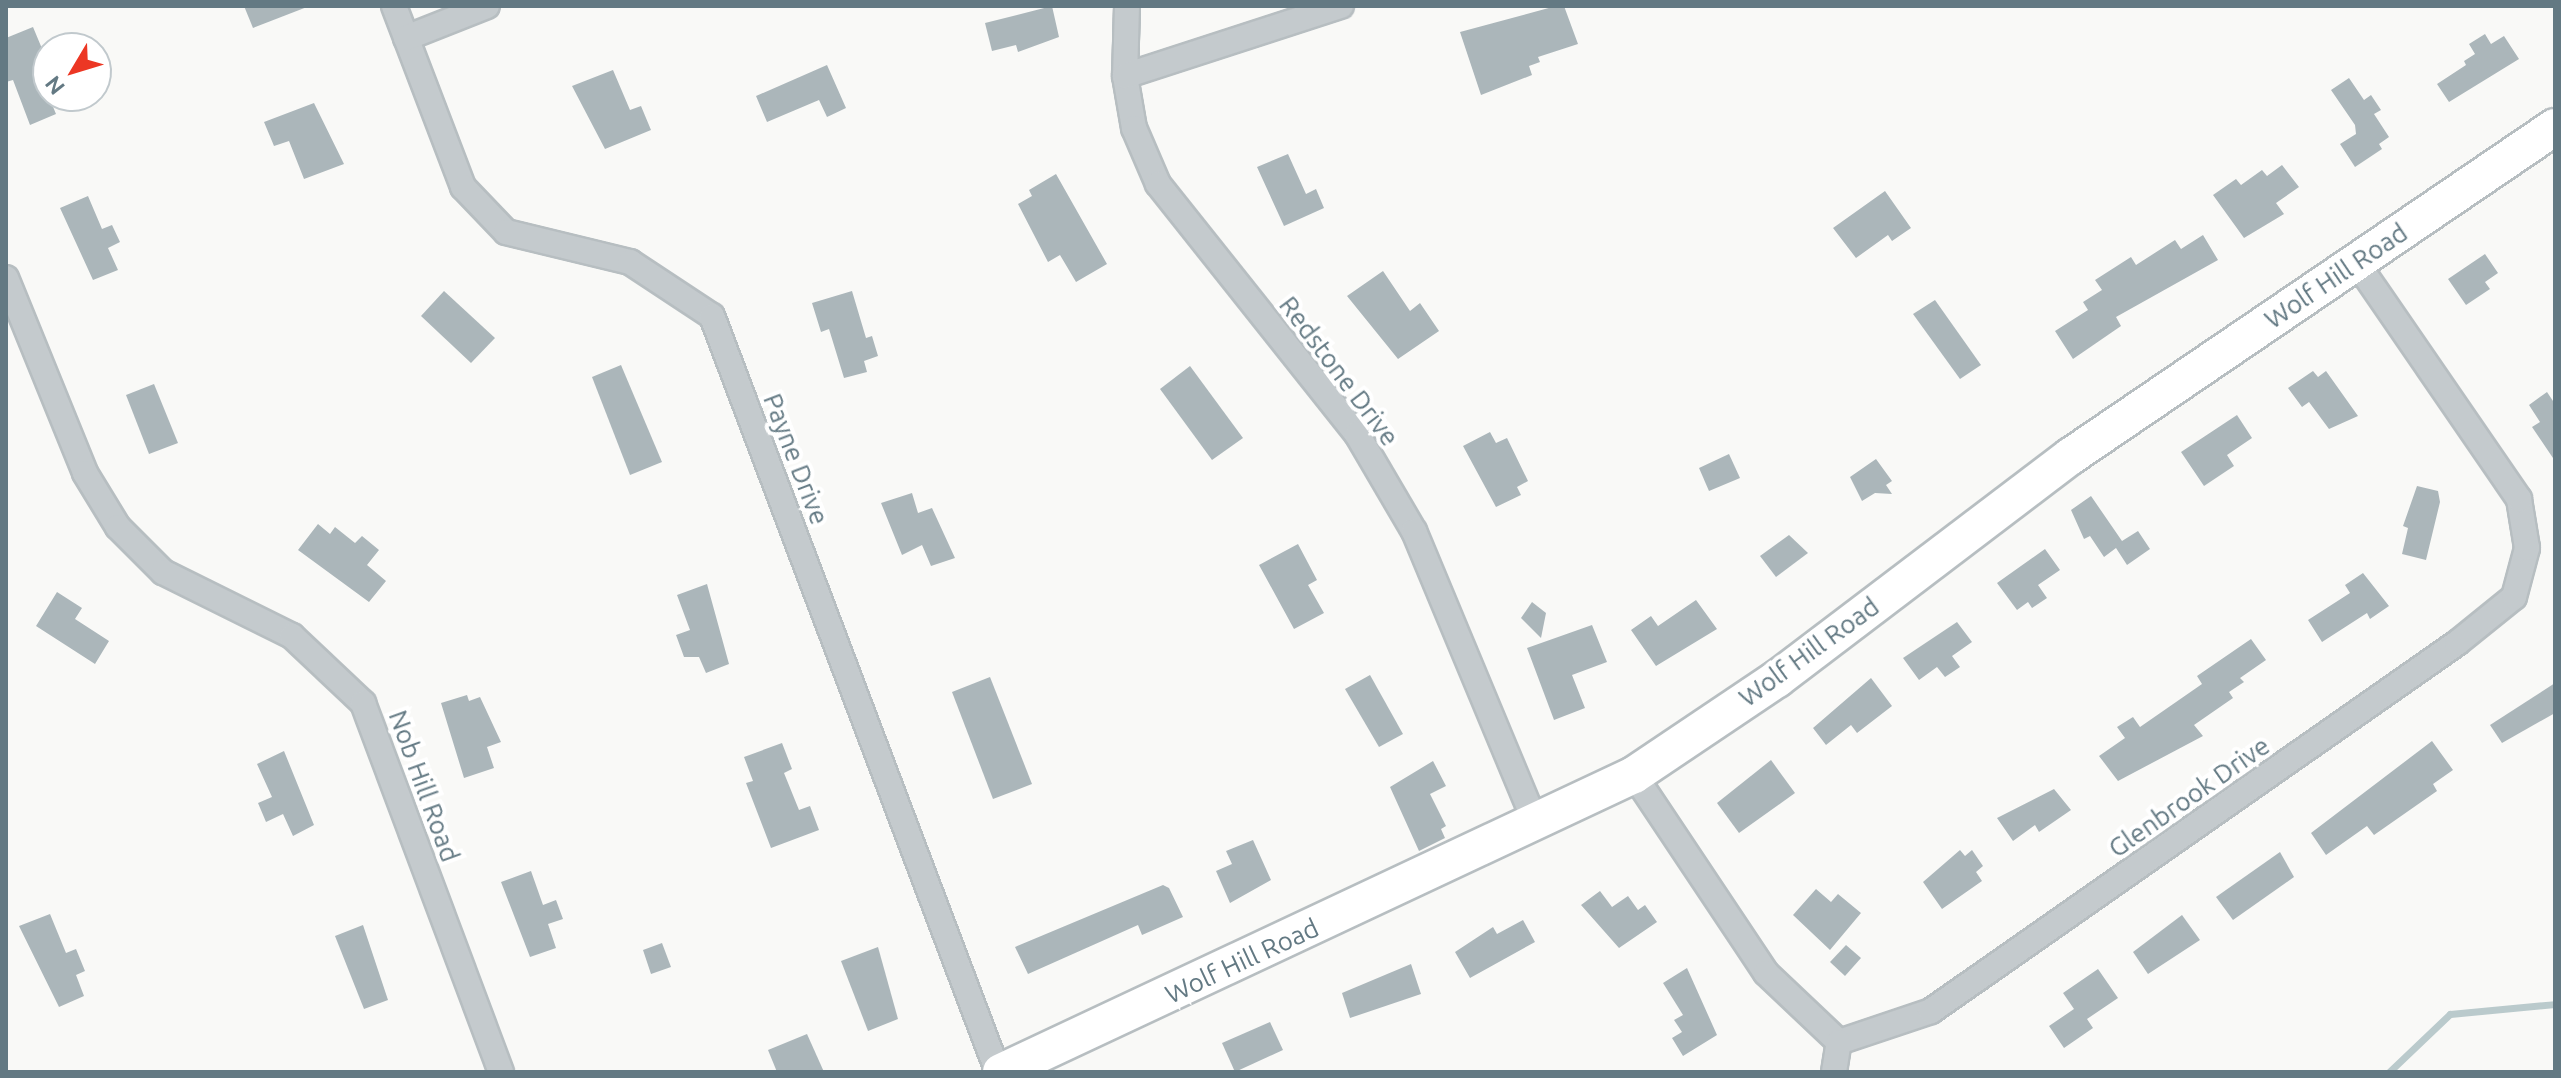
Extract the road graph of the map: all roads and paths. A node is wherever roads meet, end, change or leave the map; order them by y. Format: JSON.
{"nodes":[{"id":1,"x":394,"y":6,"type":"edge"},
{"id":2,"x":487,"y":6,"type":"edge"},
{"id":3,"x":1127,"y":6,"type":"edge"},
{"id":4,"x":1341,"y":6,"type":"edge"},
{"id":5,"x":406,"y":38,"type":"junction"},
{"id":6,"x":1125,"y":76,"type":"junction"},
{"id":7,"x":2555,"y":127,"type":"edge"},
{"id":8,"x":2356,"y":262,"type":"junction"},
{"id":9,"x":6,"y":278,"type":"edge"},
{"id":10,"x":1634,"y":775,"type":"junction"},
{"id":11,"x":1536,"y":824,"type":"junction"},
{"id":12,"x":1839,"y":1042,"type":"junction"},
{"id":13,"x":501,"y":1072,"type":"edge"},
{"id":14,"x":1000,"y":1072,"type":"edge"},
{"id":15,"x":1834,"y":1072,"type":"edge"}],
"edges":[{"from":1,"to":5,"type":"street","name":"Payne Drive"},
{"from":2,"to":5,"type":"street"},
{"from":3,"to":6,"type":"street","name":"Redstone Drive"},
{"from":4,"to":6,"type":"street"},
{"from":5,"to":14,"type":"street","name":"Payne Drive"},
{"from":6,"to":11,"type":"street","name":"Redstone Drive"},
{"from":7,"to":8,"type":"street","name":"Wolf Hill Road"},
{"from":8,"to":10,"type":"street","name":"Wolf Hill Road"},
{"from":8,"to":12,"type":"street","name":"Glenbrook Drive"},
{"from":9,"to":13,"type":"street","name":"Nob Hill Road"},
{"from":10,"to":11,"type":"street","name":"Wolf Hill Road"},
{"from":10,"to":12,"type":"street"},
{"from":11,"to":14,"type":"street","name":"Wolf Hill Road"},
{"from":12,"to":15,"type":"street"}]}
